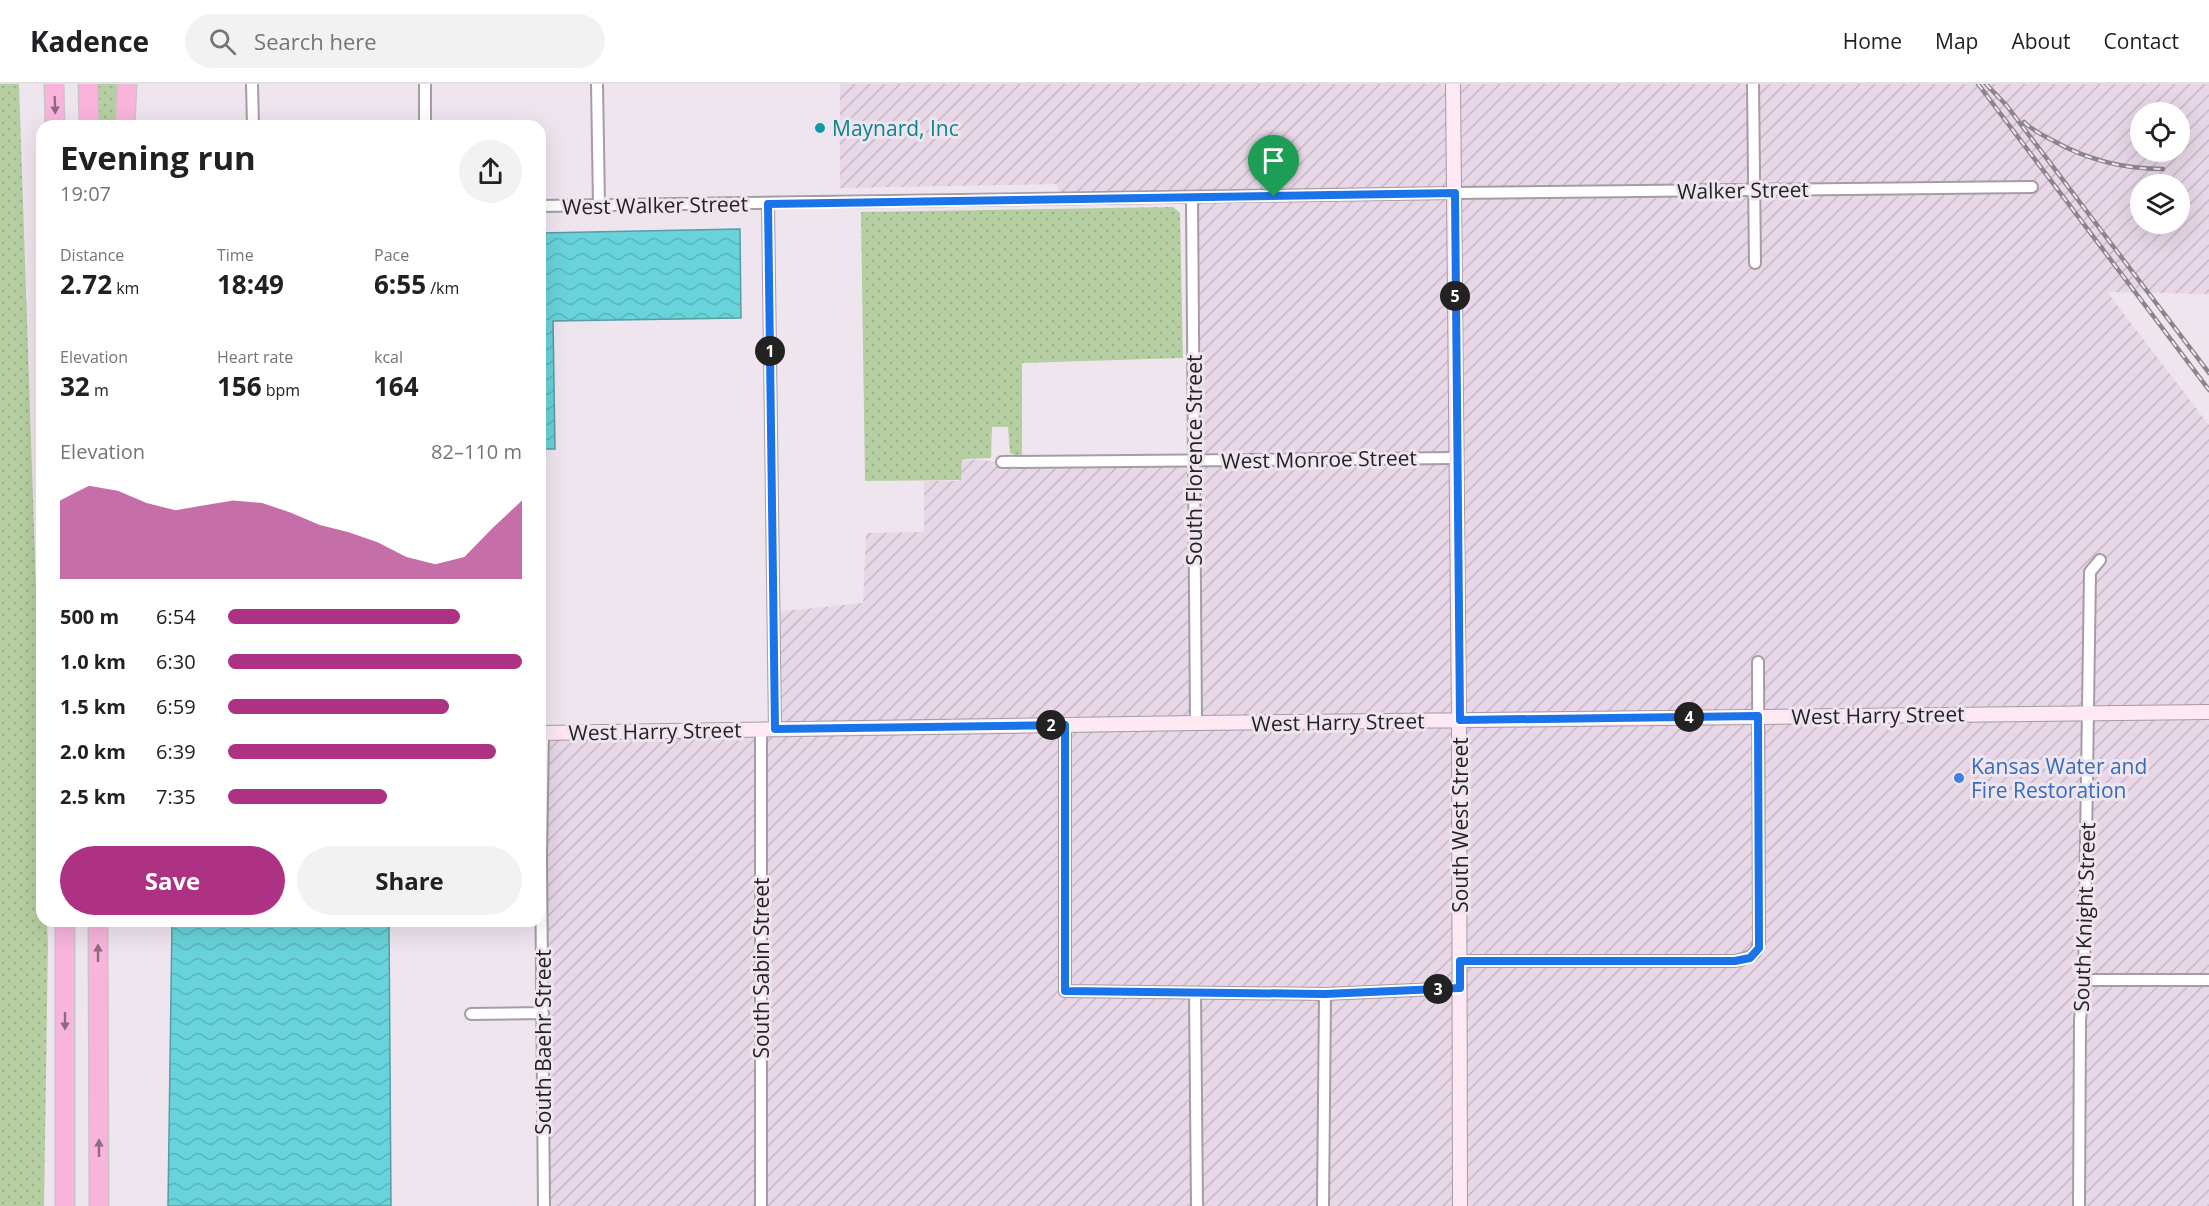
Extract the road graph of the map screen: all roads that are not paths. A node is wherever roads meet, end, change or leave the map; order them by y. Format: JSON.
{"nodes":[{"id":1,"x":54,"y":84,"type":"edge"},
{"id":2,"x":88,"y":84,"type":"edge"},
{"id":3,"x":252,"y":84,"type":"edge"},
{"id":4,"x":425,"y":84,"type":"edge"},
{"id":5,"x":597,"y":84,"type":"edge"},
{"id":6,"x":1453,"y":84,"type":"edge"},
{"id":7,"x":1753,"y":84,"type":"edge"},
{"id":8,"x":127,"y":92,"type":"edge"},
{"id":9,"x":56,"y":120,"type":"edge"},
{"id":10,"x":89,"y":120,"type":"edge"},
{"id":11,"x":125,"y":120,"type":"edge"},
{"id":12,"x":253,"y":120,"type":"edge"},
{"id":13,"x":425,"y":120,"type":"edge"},
{"id":14,"x":2032,"y":187,"type":"dead end"},
{"id":15,"x":1754,"y":190,"type":"junction"},
{"id":16,"x":1455,"y":193,"type":"junction"},
{"id":17,"x":1192,"y":198,"type":"junction"},
{"id":18,"x":768,"y":204,"type":"junction"},
{"id":19,"x":546,"y":206,"type":"edge"},
{"id":20,"x":599,"y":206,"type":"junction"},
{"id":21,"x":1755,"y":263,"type":"dead end"},
{"id":22,"x":1457,"y":458,"type":"junction"},
{"id":23,"x":1195,"y":460,"type":"junction"},
{"id":24,"x":1002,"y":462,"type":"dead end"},
{"id":25,"x":2100,"y":560,"type":"dead end"},
{"id":26,"x":1758,"y":662,"type":"dead end"},
{"id":27,"x":2088,"y":712,"type":"junction"},
{"id":28,"x":2209,"y":712,"type":"edge"},
{"id":29,"x":1758,"y":716,"type":"junction"},
{"id":30,"x":1460,"y":720,"type":"junction"},
{"id":31,"x":1196,"y":723,"type":"junction"},
{"id":32,"x":1065,"y":725,"type":"junction"},
{"id":33,"x":760,"y":729,"type":"junction"},
{"id":34,"x":775,"y":729,"type":"junction"},
{"id":35,"x":546,"y":733,"type":"edge"},
{"id":36,"x":64,"y":927,"type":"edge"},
{"id":37,"x":98,"y":927,"type":"edge"},
{"id":38,"x":542,"y":927,"type":"edge"},
{"id":39,"x":1460,"y":961,"type":"junction"},
{"id":40,"x":2084,"y":980,"type":"junction"},
{"id":41,"x":2209,"y":980,"type":"edge"},
{"id":42,"x":1460,"y":988,"type":"junction"},
{"id":43,"x":1195,"y":993,"type":"junction"},
{"id":44,"x":1325,"y":994,"type":"junction"},
{"id":45,"x":543,"y":1013,"type":"junction"},
{"id":46,"x":471,"y":1014,"type":"dead end"},
{"id":47,"x":65,"y":1206,"type":"edge"},
{"id":48,"x":99,"y":1206,"type":"edge"},
{"id":49,"x":544,"y":1206,"type":"edge"},
{"id":50,"x":761,"y":1206,"type":"edge"},
{"id":51,"x":1197,"y":1206,"type":"edge"},
{"id":52,"x":1323,"y":1206,"type":"edge"},
{"id":53,"x":1460,"y":1206,"type":"edge"},
{"id":54,"x":2079,"y":1206,"type":"edge"}],
"edges":[{"from":1,"to":9,"type":"highway","one_way":true},
{"from":2,"to":10,"type":"highway"},
{"from":3,"to":12,"type":"street"},
{"from":4,"to":13,"type":"street"},
{"from":5,"to":20,"type":"street"},
{"from":6,"to":16,"type":"street","name":"South West Street"},
{"from":7,"to":15,"type":"street"},
{"from":8,"to":11,"type":"highway"},
{"from":14,"to":15,"type":"street","name":"Walker Street"},
{"from":15,"to":16,"type":"street","name":"Walker Street"},
{"from":15,"to":21,"type":"street"},
{"from":16,"to":17,"type":"street","name":"West Walker Street"},
{"from":16,"to":22,"type":"street","name":"South West Street"},
{"from":17,"to":18,"type":"street","name":"West Walker Street"},
{"from":17,"to":23,"type":"street","name":"South Florence Street"},
{"from":18,"to":20,"type":"street","name":"West Walker Street"},
{"from":18,"to":34,"type":"street"},
{"from":19,"to":20,"type":"street","name":"West Walker Street"},
{"from":22,"to":23,"type":"street","name":"West Monroe Street"},
{"from":22,"to":30,"type":"street","name":"South West Street"},
{"from":23,"to":24,"type":"street","name":"West Monroe Street"},
{"from":23,"to":31,"type":"street","name":"South Florence Street"},
{"from":25,"to":27,"type":"street","name":"South Knight Street"},
{"from":26,"to":29,"type":"street"},
{"from":27,"to":28,"type":"street","name":"West Harry Street"},
{"from":27,"to":29,"type":"street","name":"West Harry Street"},
{"from":27,"to":40,"type":"street","name":"South Knight Street"},
{"from":29,"to":30,"type":"street","name":"West Harry Street"},
{"from":29,"to":39,"type":"street"},
{"from":30,"to":31,"type":"street","name":"West Harry Street"},
{"from":30,"to":39,"type":"street","name":"South West Street"},
{"from":31,"to":32,"type":"street","name":"West Harry Street"},
{"from":32,"to":34,"type":"street","name":"West Harry Street"},
{"from":32,"to":43,"type":"street"},
{"from":33,"to":34,"type":"street","name":"West Harry Street"},
{"from":33,"to":35,"type":"street","name":"West Harry Street"},
{"from":33,"to":50,"type":"street","name":"South Sabin Street"},
{"from":36,"to":47,"type":"highway","one_way":true},
{"from":48,"to":37,"type":"highway","one_way":true},
{"from":38,"to":45,"type":"street","name":"South Baehr Street"},
{"from":39,"to":42,"type":"street","name":"South West Street"},
{"from":40,"to":41,"type":"street"},
{"from":40,"to":54,"type":"street","name":"South Knight Street"},
{"from":42,"to":44,"type":"street"},
{"from":42,"to":53,"type":"street","name":"South West Street"},
{"from":43,"to":44,"type":"street"},
{"from":43,"to":51,"type":"street"},
{"from":44,"to":52,"type":"street"},
{"from":45,"to":46,"type":"street"},
{"from":45,"to":49,"type":"street","name":"South Baehr Street"}]}
